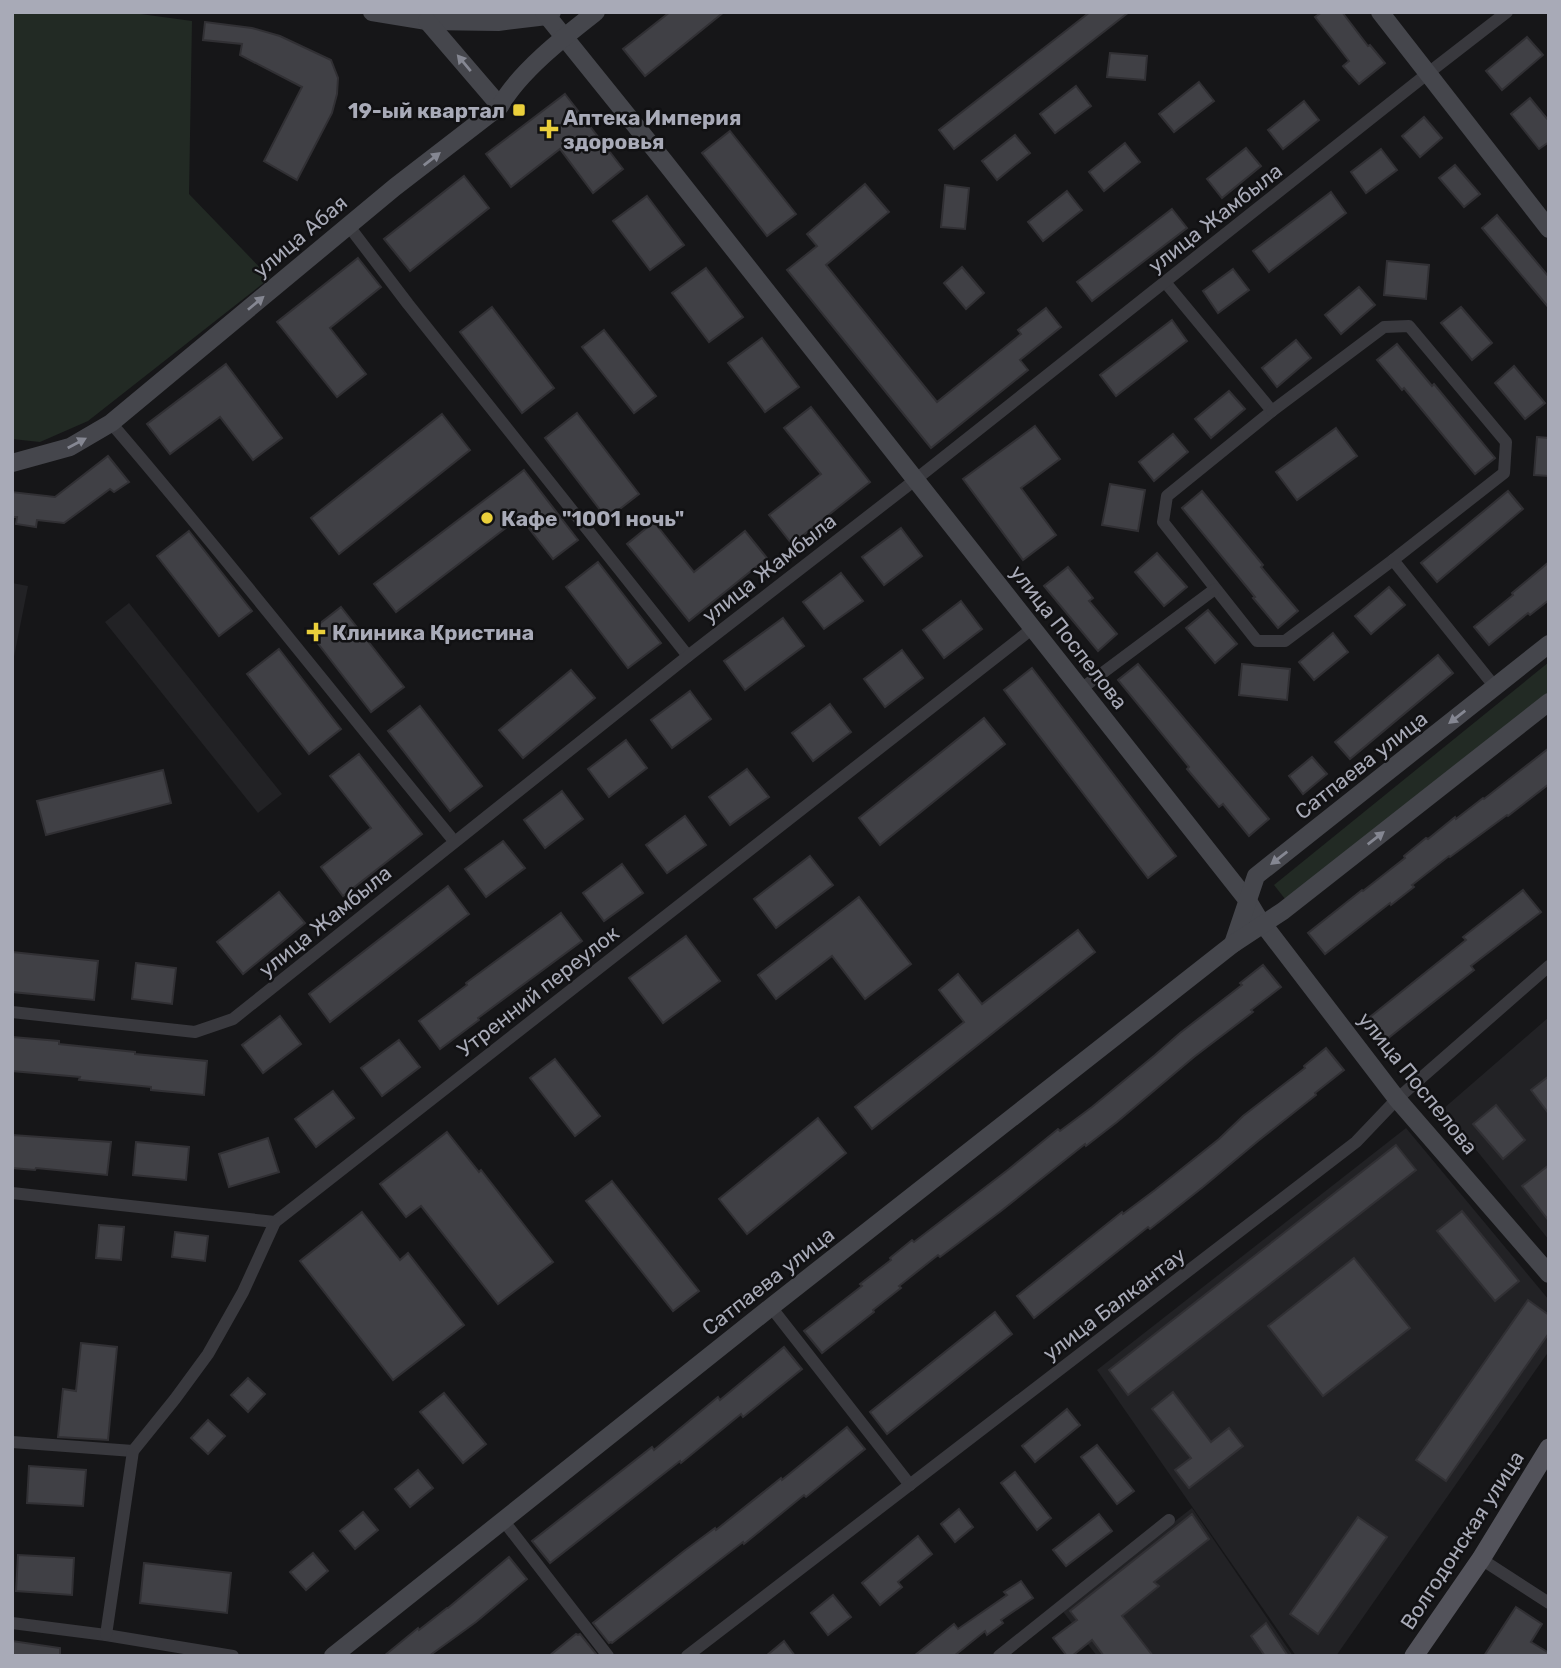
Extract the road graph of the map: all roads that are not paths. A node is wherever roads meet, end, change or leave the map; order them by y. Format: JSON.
{"nodes":[{"id":1,"x":372,"y":12,"type":"edge"},
{"id":2,"x":596,"y":12,"type":"edge"},
{"id":3,"x":1380,"y":12,"type":"edge"},
{"id":4,"x":1507,"y":12,"type":"edge"},
{"id":5,"x":428,"y":21,"type":"junction"},
{"id":6,"x":553,"y":21,"type":"edge"},
{"id":7,"x":1427,"y":74,"type":"junction"},
{"id":8,"x":500,"y":106,"type":"junction"},
{"id":9,"x":348,"y":225,"type":"junction"},
{"id":10,"x":1549,"y":229,"type":"edge"},
{"id":11,"x":1165,"y":282,"type":"junction"},
{"id":12,"x":1272,"y":411,"type":"junction"},
{"id":13,"x":111,"y":423,"type":"junction"},
{"id":14,"x":12,"y":463,"type":"edge"},
{"id":15,"x":915,"y":480,"type":"junction"},
{"id":16,"x":1393,"y":560,"type":"junction"},
{"id":17,"x":1215,"y":589,"type":"junction"},
{"id":18,"x":1033,"y":628,"type":"junction"},
{"id":19,"x":1549,"y":644,"type":"edge"},
{"id":20,"x":688,"y":656,"type":"junction"},
{"id":21,"x":1495,"y":687,"type":"junction"},
{"id":22,"x":1080,"y":689,"type":"junction"},
{"id":23,"x":1549,"y":702,"type":"edge"},
{"id":24,"x":454,"y":841,"type":"junction"},
{"id":25,"x":1248,"y":901,"type":"junction"},
{"id":26,"x":1264,"y":925,"type":"junction"},
{"id":27,"x":1233,"y":944,"type":"junction"},
{"id":28,"x":1549,"y":966,"type":"edge"},
{"id":29,"x":12,"y":1012,"type":"edge"},
{"id":30,"x":1397,"y":1099,"type":"junction"},
{"id":31,"x":12,"y":1193,"type":"edge"},
{"id":32,"x":275,"y":1222,"type":"junction"},
{"id":33,"x":1549,"y":1274,"type":"edge"},
{"id":34,"x":771,"y":1307,"type":"junction"},
{"id":35,"x":12,"y":1442,"type":"edge"},
{"id":36,"x":1549,"y":1448,"type":"edge"},
{"id":37,"x":133,"y":1451,"type":"junction"},
{"id":38,"x":910,"y":1485,"type":"junction"},
{"id":39,"x":503,"y":1520,"type":"junction"},
{"id":40,"x":1169,"y":1520,"type":"dead end"},
{"id":41,"x":1481,"y":1559,"type":"junction"},
{"id":42,"x":1549,"y":1603,"type":"edge"},
{"id":43,"x":12,"y":1623,"type":"edge"},
{"id":44,"x":106,"y":1635,"type":"junction"},
{"id":45,"x":233,"y":1656,"type":"edge"},
{"id":46,"x":333,"y":1656,"type":"edge"},
{"id":47,"x":608,"y":1656,"type":"edge"},
{"id":48,"x":687,"y":1656,"type":"edge"},
{"id":49,"x":999,"y":1656,"type":"edge"},
{"id":50,"x":1414,"y":1656,"type":"edge"}],
"edges":[{"from":1,"to":5,"type":"street"},
{"from":2,"to":6,"type":"street","name":"улица Абая"},
{"from":3,"to":7,"type":"street"},
{"from":4,"to":7,"type":"street","name":"улица Жамбыла"},
{"from":5,"to":6,"type":"street"},
{"from":8,"to":5,"type":"street","one_way":true},
{"from":6,"to":8,"type":"street","name":"улица Абая"},
{"from":6,"to":15,"type":"street","name":"улица Поспелова"},
{"from":7,"to":10,"type":"street"},
{"from":7,"to":11,"type":"street","name":"улица Жамбыла"},
{"from":9,"to":8,"type":"street","name":"улица Абая","one_way":true},
{"from":13,"to":9,"type":"street","name":"улица Абая","one_way":true},
{"from":9,"to":20,"type":"street"},
{"from":11,"to":12,"type":"street"},
{"from":11,"to":15,"type":"street","name":"улица Жамбыла"},
{"from":12,"to":16,"type":"street"},
{"from":12,"to":17,"type":"street"},
{"from":14,"to":13,"type":"street","name":"улица Абая","one_way":true},
{"from":13,"to":24,"type":"street"},
{"from":15,"to":18,"type":"street","name":"улица Поспелова"},
{"from":15,"to":20,"type":"street","name":"улица Жамбыла"},
{"from":16,"to":17,"type":"street"},
{"from":16,"to":21,"type":"street"},
{"from":17,"to":22,"type":"street"},
{"from":18,"to":22,"type":"street","name":"улица Поспелова"},
{"from":18,"to":32,"type":"street","name":"Утренний переулок"},
{"from":19,"to":21,"type":"street","name":"Сатпаева улица"},
{"from":20,"to":24,"type":"street","name":"улица Жамбыла"},
{"from":21,"to":25,"type":"street","name":"Сатпаева улица","one_way":true},
{"from":22,"to":25,"type":"street","name":"улица Поспелова"},
{"from":26,"to":23,"type":"street","name":"Сатпаева улица","one_way":true},
{"from":24,"to":29,"type":"street","name":"улица Жамбыла"},
{"from":25,"to":26,"type":"street","name":"улица Поспелова"},
{"from":25,"to":27,"type":"street","name":"Сатпаева улица"},
{"from":26,"to":27,"type":"street","name":"Сатпаева улица"},
{"from":26,"to":30,"type":"street","name":"улица Поспелова"},
{"from":27,"to":34,"type":"street","name":"Сатпаева улица"},
{"from":28,"to":30,"type":"street","name":"улица Балкантау"},
{"from":30,"to":33,"type":"street","name":"улица Поспелова"},
{"from":30,"to":38,"type":"street","name":"улица Балкантау"},
{"from":31,"to":32,"type":"street"},
{"from":32,"to":37,"type":"street"},
{"from":34,"to":38,"type":"street"},
{"from":34,"to":39,"type":"street","name":"Сатпаева улица"},
{"from":35,"to":37,"type":"street"},
{"from":36,"to":41,"type":"main road","name":"Волгодонская улица"},
{"from":37,"to":44,"type":"street"},
{"from":38,"to":48,"type":"street","name":"улица Балкантау"},
{"from":39,"to":46,"type":"street","name":"Сатпаева улица"},
{"from":39,"to":47,"type":"street"},
{"from":40,"to":49,"type":"street"},
{"from":41,"to":42,"type":"street"},
{"from":41,"to":50,"type":"main road","name":"Волгодонская улица"},
{"from":43,"to":44,"type":"street"},
{"from":44,"to":45,"type":"street"}]}
